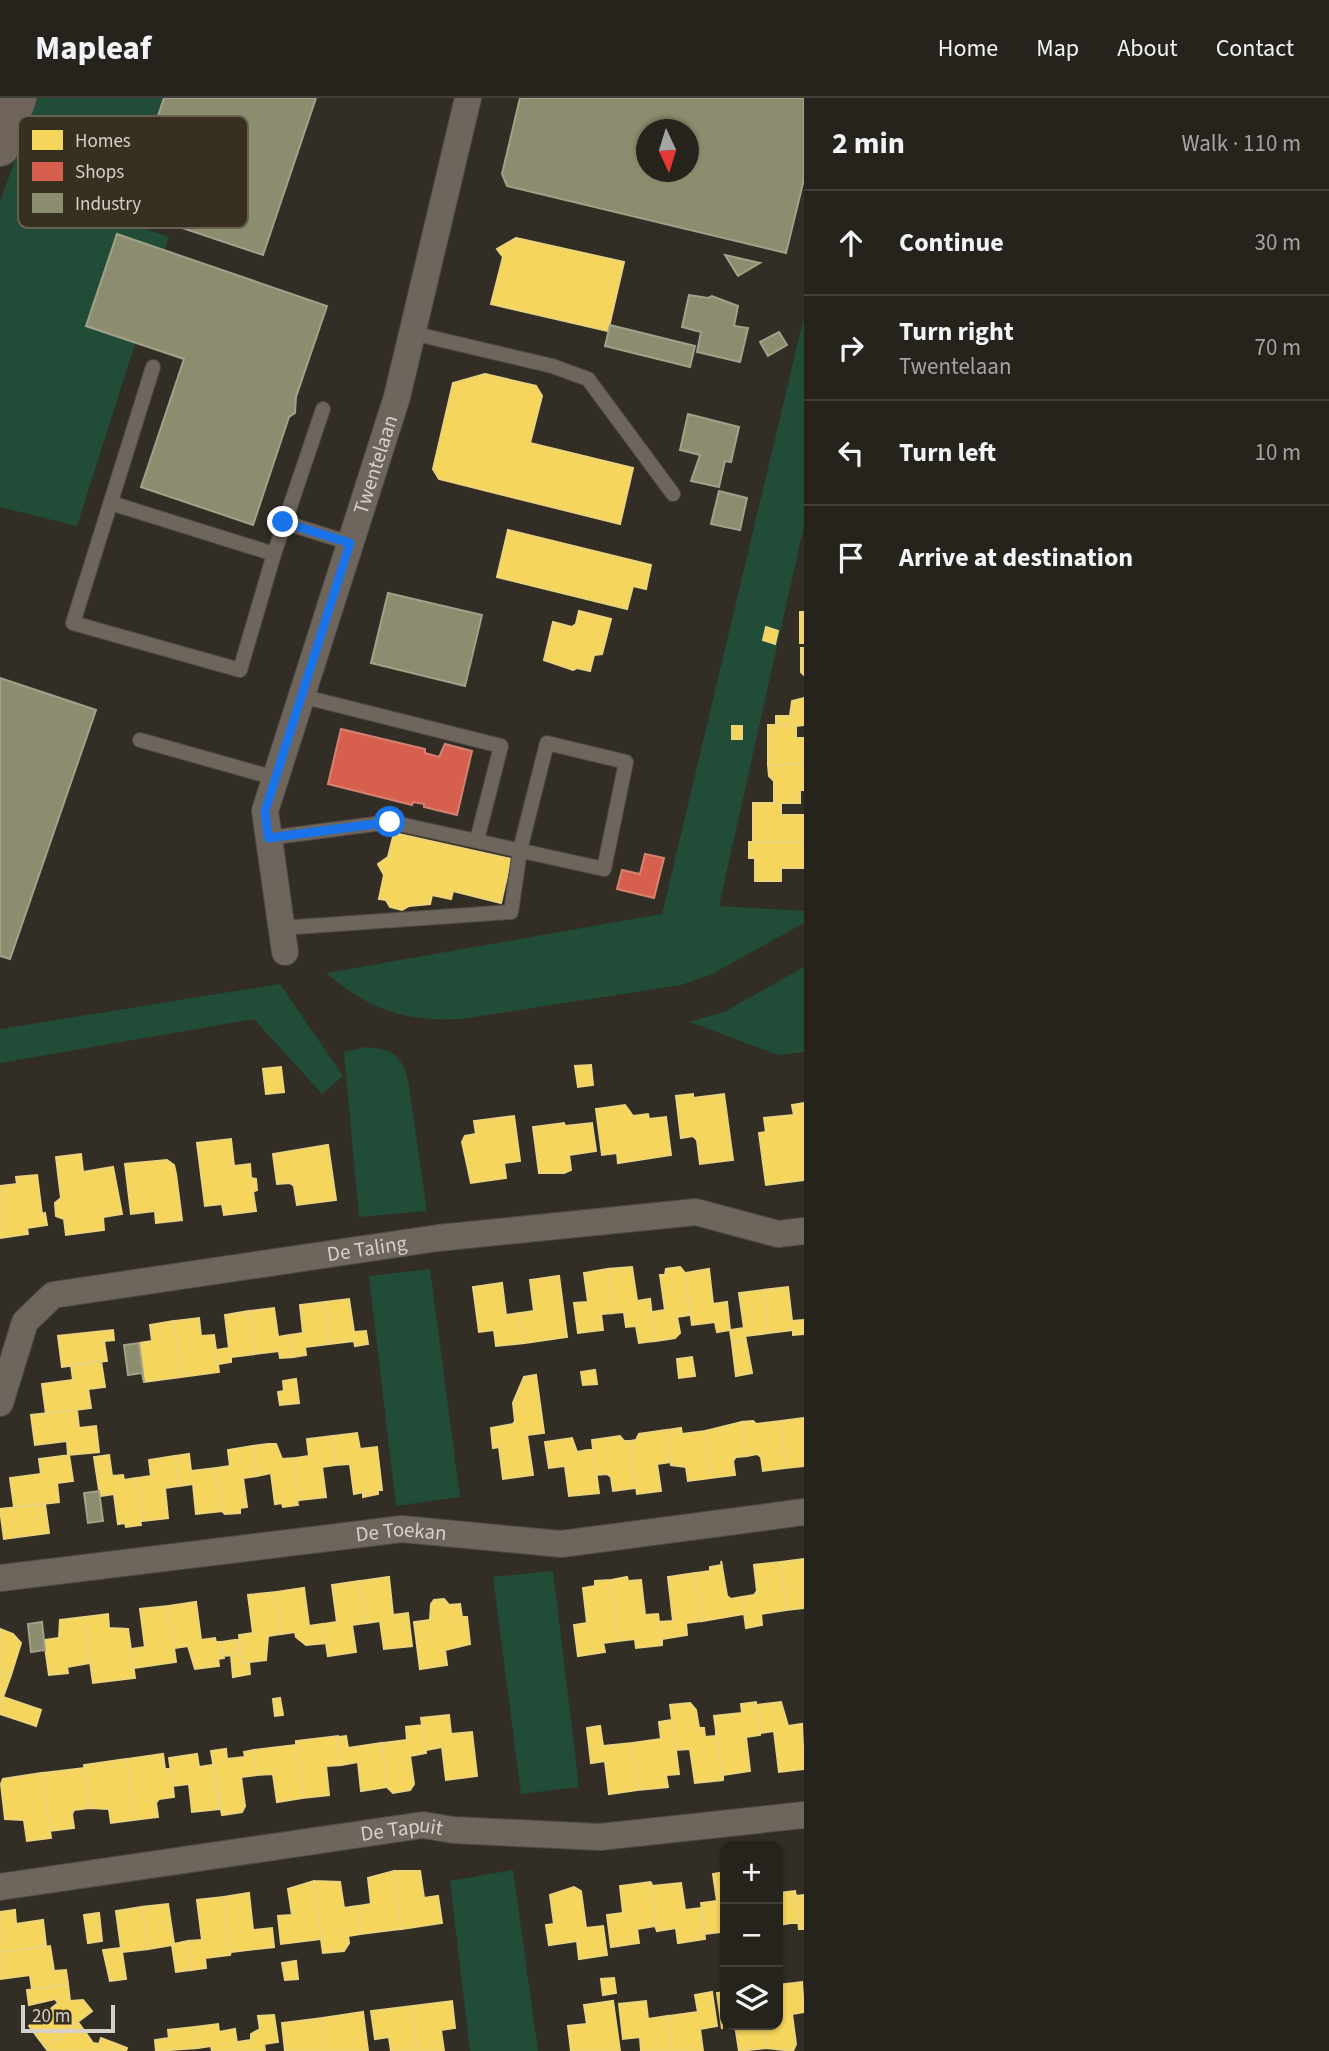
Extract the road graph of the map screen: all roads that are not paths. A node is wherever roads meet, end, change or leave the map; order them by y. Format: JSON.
{"nodes":[{"id":1,"x":17,"y":98,"type":"edge"},
{"id":2,"x":468,"y":98,"type":"edge"},
{"id":3,"x":0,"y":147,"type":"edge"},
{"id":4,"x":412,"y":333,"type":"junction"},
{"id":5,"x":153,"y":367,"type":"dead end"},
{"id":6,"x":323,"y":409,"type":"dead end"},
{"id":7,"x":673,"y":494,"type":"dead end"},
{"id":8,"x":111,"y":503,"type":"junction"},
{"id":9,"x":283,"y":522,"type":"junction"},
{"id":10,"x":350,"y":543,"type":"junction"},
{"id":11,"x":274,"y":554,"type":"junction"},
{"id":12,"x":301,"y":696,"type":"junction"},
{"id":13,"x":140,"y":740,"type":"dead end"},
{"id":14,"x":275,"y":778,"type":"junction"},
{"id":15,"x":268,"y":838,"type":"junction"},
{"id":16,"x":477,"y":840,"type":"junction"},
{"id":17,"x":520,"y":850,"type":"junction"},
{"id":18,"x":283,"y":940,"type":"joint"},
{"id":19,"x":804,"y":1231,"type":"edge"},
{"id":20,"x":0,"y":1403,"type":"edge"},
{"id":21,"x":804,"y":1512,"type":"edge"},
{"id":22,"x":0,"y":1578,"type":"edge"},
{"id":23,"x":804,"y":1815,"type":"edge"},
{"id":24,"x":0,"y":1886,"type":"edge"}],
"edges":[{"from":1,"to":3,"type":"main road"},
{"from":2,"to":4,"type":"street","name":"Twentelaan"},
{"from":4,"to":7,"type":"lane"},
{"from":4,"to":10,"type":"street","name":"Twentelaan"},
{"from":5,"to":8,"type":"lane"},
{"from":6,"to":9,"type":"lane"},
{"from":8,"to":11,"type":"lane"},
{"from":8,"to":11,"type":"lane"},
{"from":9,"to":10,"type":"lane"},
{"from":9,"to":11,"type":"lane"},
{"from":10,"to":12,"type":"street","name":"Twentelaan"},
{"from":12,"to":14,"type":"street","name":"Twentelaan"},
{"from":12,"to":16,"type":"lane"},
{"from":13,"to":14,"type":"lane"},
{"from":14,"to":15,"type":"street","name":"Twentelaan"},
{"from":15,"to":16,"type":"lane"},
{"from":15,"to":18,"type":"street","name":"Twentelaan"},
{"from":16,"to":17,"type":"lane"},
{"from":17,"to":17,"type":"lane"},
{"from":17,"to":18,"type":"lane"},
{"from":19,"to":20,"type":"street","name":"De Taling"},
{"from":21,"to":22,"type":"street","name":"De Toekan"},
{"from":23,"to":24,"type":"street","name":"De Tapuit"}]}
